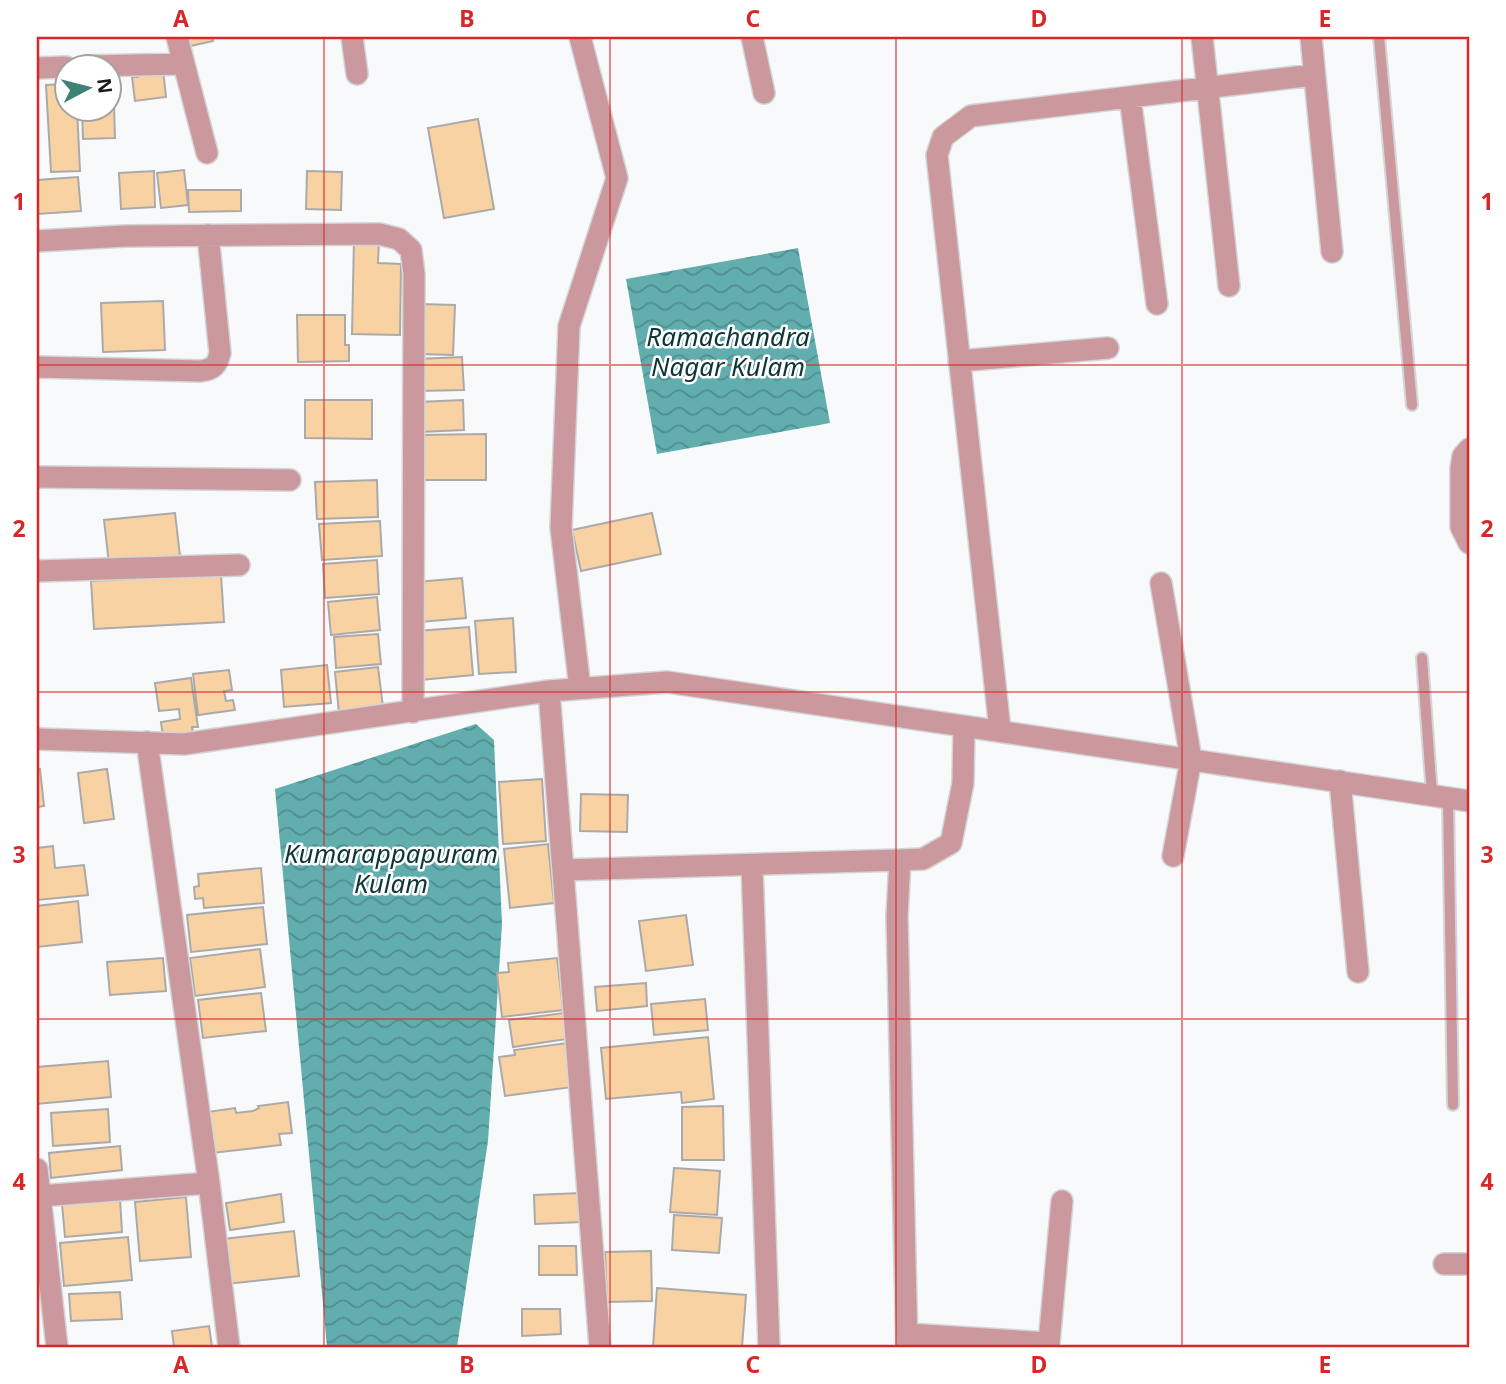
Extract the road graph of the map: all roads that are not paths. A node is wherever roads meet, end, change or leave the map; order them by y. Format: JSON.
{"nodes":[{"id":1,"x":177,"y":37,"type":"edge"},
{"id":2,"x":352,"y":37,"type":"edge"},
{"id":3,"x":580,"y":37,"type":"edge"},
{"id":4,"x":752,"y":37,"type":"edge"},
{"id":5,"x":1202,"y":37,"type":"edge"},
{"id":6,"x":1311,"y":37,"type":"edge"},
{"id":7,"x":1379,"y":37,"type":"edge"},
{"id":8,"x":184,"y":64,"type":"junction"},
{"id":9,"x":122,"y":65,"type":"edge"},
{"id":10,"x":357,"y":74,"type":"dead end"},
{"id":11,"x":1313,"y":75,"type":"junction"},
{"id":12,"x":1207,"y":87,"type":"junction"},
{"id":13,"x":764,"y":93,"type":"dead end"},
{"id":14,"x":1130,"y":97,"type":"junction"},
{"id":15,"x":207,"y":153,"type":"dead end"},
{"id":16,"x":208,"y":235,"type":"junction"},
{"id":17,"x":37,"y":241,"type":"edge"},
{"id":18,"x":1332,"y":252,"type":"dead end"},
{"id":19,"x":1229,"y":286,"type":"dead end"},
{"id":20,"x":1157,"y":304,"type":"dead end"},
{"id":21,"x":1108,"y":348,"type":"dead end"},
{"id":22,"x":959,"y":361,"type":"junction"},
{"id":23,"x":37,"y":367,"type":"edge"},
{"id":24,"x":1412,"y":405,"type":"dead end"},
{"id":25,"x":1469,"y":449,"type":"edge"},
{"id":26,"x":37,"y":477,"type":"edge"},
{"id":27,"x":290,"y":480,"type":"dead end"},
{"id":28,"x":1469,"y":543,"type":"edge"},
{"id":29,"x":239,"y":565,"type":"dead end"},
{"id":30,"x":37,"y":571,"type":"edge"},
{"id":31,"x":1161,"y":583,"type":"dead end"},
{"id":32,"x":1422,"y":658,"type":"dead end"},
{"id":33,"x":580,"y":688,"type":"junction"},
{"id":34,"x":549,"y":691,"type":"junction"},
{"id":35,"x":413,"y":712,"type":"junction"},
{"id":36,"x":964,"y":726,"type":"junction"},
{"id":37,"x":1000,"y":730,"type":"junction"},
{"id":38,"x":37,"y":739,"type":"edge"},
{"id":39,"x":147,"y":742,"type":"junction"},
{"id":40,"x":1191,"y":759,"type":"junction"},
{"id":41,"x":1340,"y":781,"type":"junction"},
{"id":42,"x":1450,"y":798,"type":"edge"},
{"id":43,"x":1173,"y":856,"type":"dead end"},
{"id":44,"x":900,"y":860,"type":"junction"},
{"id":45,"x":752,"y":865,"type":"junction"},
{"id":46,"x":563,"y":870,"type":"junction"},
{"id":47,"x":1358,"y":972,"type":"dead end"},
{"id":48,"x":1452,"y":1105,"type":"dead end"},
{"id":49,"x":37,"y":1169,"type":"edge"},
{"id":50,"x":209,"y":1183,"type":"junction"},
{"id":51,"x":40,"y":1196,"type":"junction"},
{"id":52,"x":1062,"y":1201,"type":"dead end"},
{"id":53,"x":1444,"y":1264,"type":"dead end"},
{"id":54,"x":1469,"y":1264,"type":"edge"},
{"id":55,"x":907,"y":1340,"type":"edge"},
{"id":56,"x":1049,"y":1345,"type":"edge"},
{"id":57,"x":57,"y":1347,"type":"edge"},
{"id":58,"x":229,"y":1347,"type":"edge"},
{"id":59,"x":600,"y":1347,"type":"edge"},
{"id":60,"x":769,"y":1347,"type":"edge"}],
"edges":[{"from":1,"to":8,"type":"street"},
{"from":2,"to":10,"type":"street"},
{"from":3,"to":33,"type":"street"},
{"from":4,"to":13,"type":"street"},
{"from":5,"to":12,"type":"street"},
{"from":6,"to":11,"type":"street"},
{"from":7,"to":24,"type":"lane"},
{"from":8,"to":9,"type":"street"},
{"from":8,"to":15,"type":"street"},
{"from":11,"to":12,"type":"street"},
{"from":11,"to":18,"type":"street"},
{"from":12,"to":14,"type":"street"},
{"from":12,"to":19,"type":"street"},
{"from":14,"to":20,"type":"street"},
{"from":14,"to":22,"type":"street"},
{"from":16,"to":17,"type":"street"},
{"from":16,"to":23,"type":"street"},
{"from":16,"to":35,"type":"street"},
{"from":21,"to":22,"type":"street"},
{"from":22,"to":37,"type":"street"},
{"from":25,"to":28,"type":"street"},
{"from":26,"to":27,"type":"street"},
{"from":29,"to":30,"type":"street"},
{"from":31,"to":40,"type":"street"},
{"from":32,"to":42,"type":"lane"},
{"from":33,"to":34,"type":"street"},
{"from":33,"to":36,"type":"street"},
{"from":34,"to":35,"type":"street"},
{"from":34,"to":46,"type":"street"},
{"from":35,"to":39,"type":"street"},
{"from":36,"to":37,"type":"street"},
{"from":36,"to":44,"type":"street"},
{"from":37,"to":40,"type":"street"},
{"from":38,"to":39,"type":"street"},
{"from":39,"to":50,"type":"street"},
{"from":40,"to":41,"type":"street"},
{"from":40,"to":43,"type":"street"},
{"from":41,"to":42,"type":"street"},
{"from":41,"to":47,"type":"street"},
{"from":42,"to":48,"type":"lane"},
{"from":44,"to":45,"type":"street"},
{"from":44,"to":55,"type":"street"},
{"from":45,"to":46,"type":"street"},
{"from":45,"to":60,"type":"street"},
{"from":46,"to":59,"type":"street"},
{"from":49,"to":51,"type":"street"},
{"from":50,"to":51,"type":"street"},
{"from":50,"to":58,"type":"street"},
{"from":51,"to":57,"type":"street"},
{"from":52,"to":56,"type":"street"},
{"from":53,"to":54,"type":"street"},
{"from":55,"to":56,"type":"street"}]}
